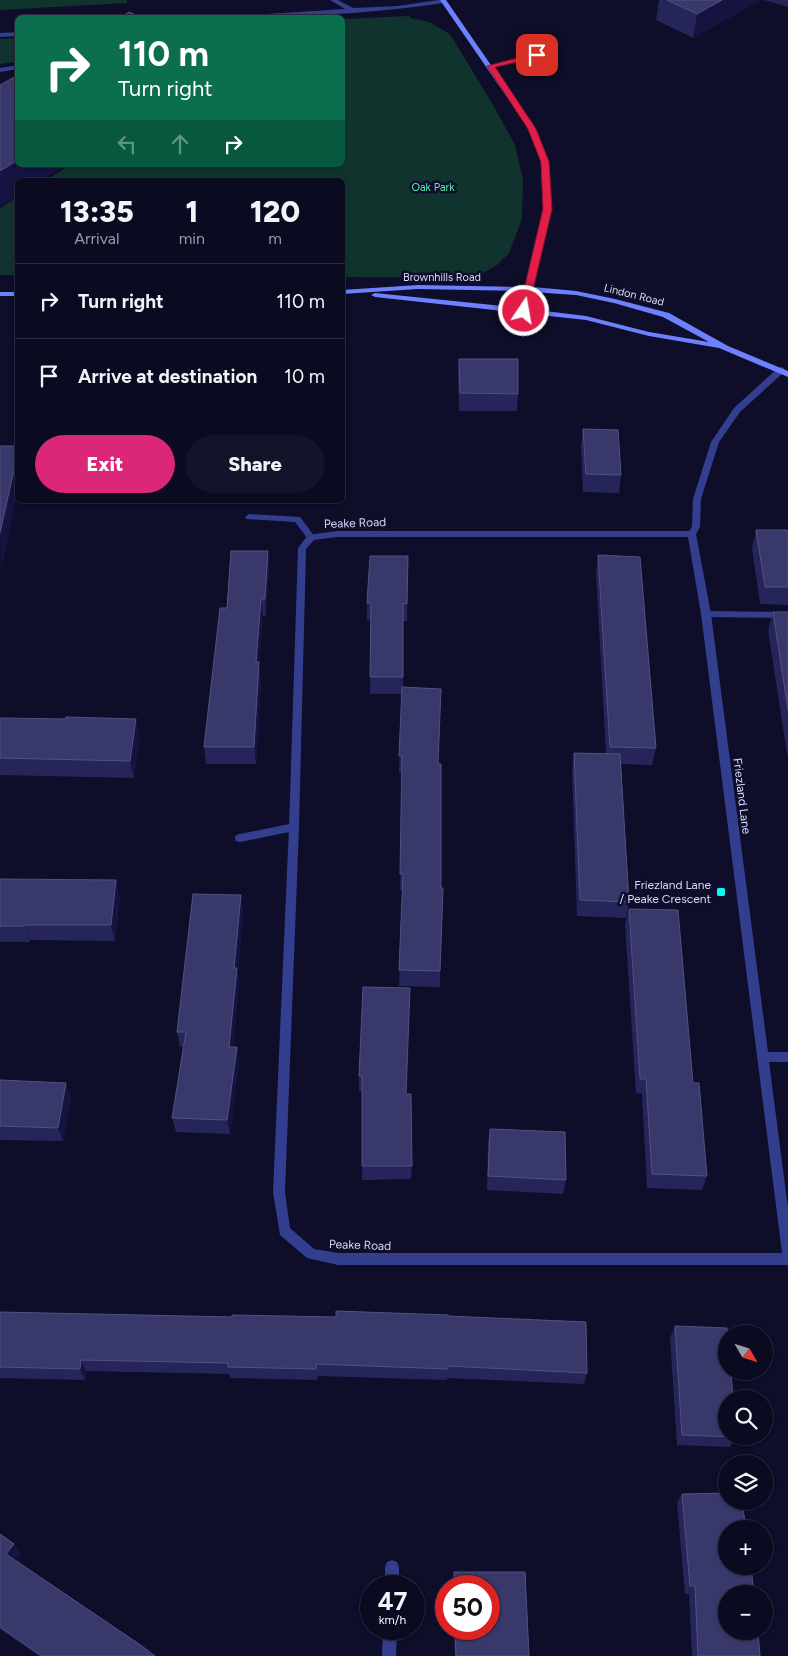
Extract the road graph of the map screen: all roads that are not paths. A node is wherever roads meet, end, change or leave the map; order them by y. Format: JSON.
{"nodes":[{"id":1,"x":333,"y":0,"type":"edge"},
{"id":2,"x":444,"y":0,"type":"edge"},
{"id":3,"x":352,"y":9,"type":"junction"},
{"id":4,"x":265,"y":14,"type":"joint"},
{"id":5,"x":250,"y":15,"type":"edge"},
{"id":6,"x":15,"y":34,"type":"edge"},
{"id":7,"x":0,"y":35,"type":"edge"},
{"id":8,"x":552,"y":52,"type":"dead end"},
{"id":9,"x":491,"y":66,"type":"junction"},
{"id":10,"x":15,"y":68,"type":"edge"},
{"id":11,"x":0,"y":70,"type":"edge"},
{"id":12,"x":529,"y":289,"type":"junction"},
{"id":13,"x":345,"y":292,"type":"edge"},
{"id":14,"x":357,"y":292,"type":"junction"},
{"id":15,"x":0,"y":294,"type":"edge"},
{"id":16,"x":15,"y":294,"type":"edge"},
{"id":17,"x":524,"y":311,"type":"junction"},
{"id":18,"x":725,"y":348,"type":"junction"},
{"id":19,"x":784,"y":372,"type":"edge"},
{"id":20,"x":248,"y":518,"type":"dead end"},
{"id":21,"x":692,"y":534,"type":"junction"},
{"id":22,"x":312,"y":537,"type":"junction"},
{"id":23,"x":706,"y":614,"type":"junction"},
{"id":24,"x":788,"y":614,"type":"edge"},
{"id":25,"x":294,"y":827,"type":"junction"},
{"id":26,"x":240,"y":838,"type":"dead end"},
{"id":27,"x":762,"y":1057,"type":"junction"},
{"id":28,"x":788,"y":1057,"type":"edge"},
{"id":29,"x":788,"y":1254,"type":"edge"},
{"id":30,"x":788,"y":1259,"type":"edge"},
{"id":31,"x":392,"y":1567,"type":"dead end"},
{"id":32,"x":392,"y":1575,"type":"edge"},
{"id":33,"x":390,"y":1640,"type":"edge"},
{"id":34,"x":389,"y":1656,"type":"edge"}],
"edges":[{"from":1,"to":3,"type":"street"},
{"from":2,"to":3,"type":"street"},
{"from":2,"to":9,"type":"main road"},
{"from":3,"to":4,"type":"street"},
{"from":4,"to":5,"type":"street"},
{"from":6,"to":7,"type":"street"},
{"from":8,"to":9,"type":"street"},
{"from":9,"to":12,"type":"main road"},
{"from":10,"to":11,"type":"street"},
{"from":12,"to":14,"type":"main road","name":"Brownhills Road"},
{"from":12,"to":17,"type":"main road"},
{"from":12,"to":18,"type":"main road","name":"Lindon Road"},
{"from":13,"to":14,"type":"main road","name":"Brownhills Road"},
{"from":14,"to":17,"type":"main road","name":"Brownhills Road"},
{"from":15,"to":16,"type":"main road"},
{"from":17,"to":18,"type":"main road","name":"Lindon Road"},
{"from":18,"to":19,"type":"main road","name":"Lindon Road"},
{"from":19,"to":21,"type":"street","name":"Friezland Lane"},
{"from":20,"to":22,"type":"street"},
{"from":21,"to":22,"type":"street","name":"Peake Road"},
{"from":21,"to":23,"type":"street","name":"Friezland Lane"},
{"from":22,"to":25,"type":"street","name":"Peake Road"},
{"from":23,"to":24,"type":"street"},
{"from":23,"to":27,"type":"street","name":"Friezland Lane"},
{"from":25,"to":26,"type":"street"},
{"from":25,"to":30,"type":"street","name":"Peake Road"},
{"from":27,"to":28,"type":"street"},
{"from":27,"to":29,"type":"street","name":"Friezland Lane"},
{"from":31,"to":32,"type":"street"},
{"from":33,"to":34,"type":"street"}]}
